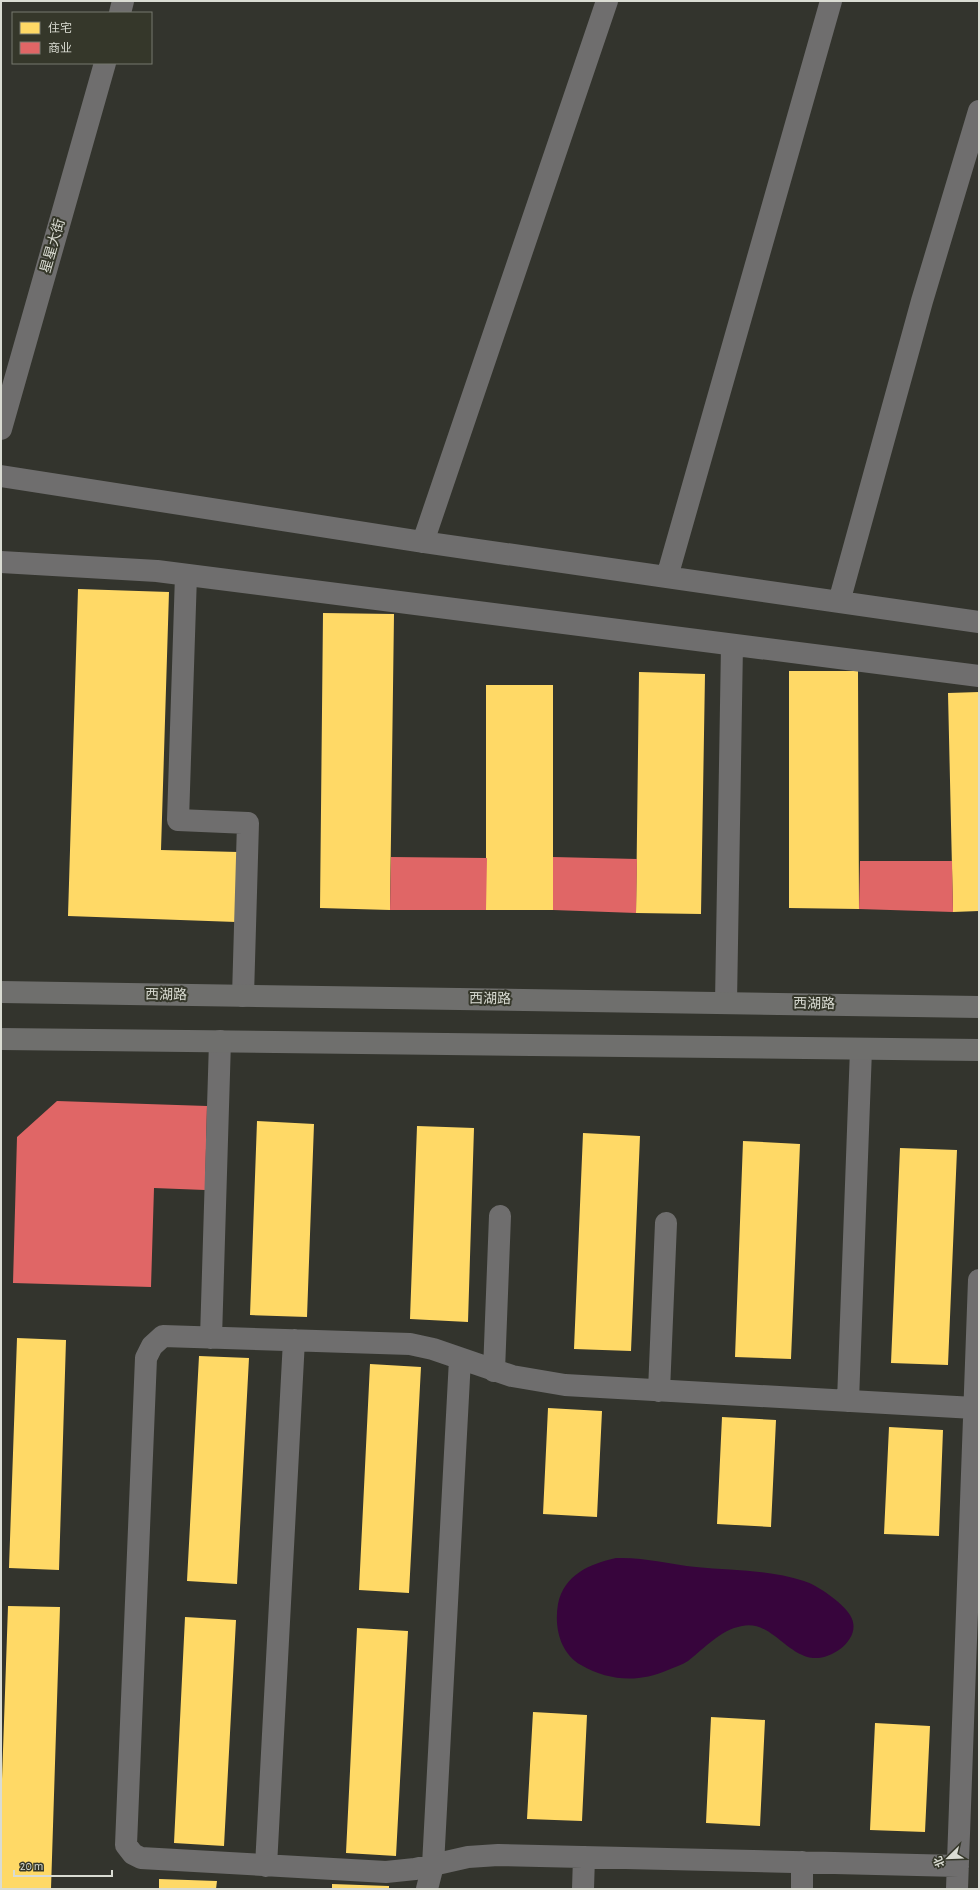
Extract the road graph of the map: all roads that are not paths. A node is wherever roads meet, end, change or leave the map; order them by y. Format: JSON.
{"nodes":[{"id":1,"x":123,"y":1,"type":"edge"},
{"id":2,"x":607,"y":1,"type":"edge"},
{"id":3,"x":831,"y":1,"type":"edge"},
{"id":4,"x":120,"y":12,"type":"edge"},
{"id":5,"x":105,"y":64,"type":"edge"},
{"id":6,"x":979,"y":111,"type":"edge"},
{"id":7,"x":1,"y":429,"type":"edge"},
{"id":8,"x":1,"y":476,"type":"edge"},
{"id":9,"x":423,"y":542,"type":"junction"},
{"id":10,"x":1,"y":562,"type":"edge"},
{"id":11,"x":186,"y":575,"type":"junction"},
{"id":12,"x":667,"y":577,"type":"junction"},
{"id":13,"x":839,"y":602,"type":"junction"},
{"id":14,"x":979,"y":622,"type":"edge"},
{"id":15,"x":732,"y":645,"type":"junction"},
{"id":16,"x":979,"y":676,"type":"edge"},
{"id":17,"x":1,"y":992,"type":"edge"},
{"id":18,"x":243,"y":996,"type":"junction"},
{"id":19,"x":726,"y":1003,"type":"junction"},
{"id":20,"x":979,"y":1007,"type":"edge"},
{"id":21,"x":1,"y":1039,"type":"edge"},
{"id":22,"x":220,"y":1041,"type":"junction"},
{"id":23,"x":861,"y":1049,"type":"junction"},
{"id":24,"x":979,"y":1050,"type":"edge"},
{"id":25,"x":500,"y":1216,"type":"dead end"},
{"id":26,"x":666,"y":1223,"type":"dead end"},
{"id":27,"x":979,"y":1280,"type":"edge"},
{"id":28,"x":211,"y":1338,"type":"junction"},
{"id":29,"x":294,"y":1340,"type":"junction"},
{"id":30,"x":460,"y":1359,"type":"junction"},
{"id":31,"x":494,"y":1371,"type":"junction"},
{"id":32,"x":659,"y":1391,"type":"junction"},
{"id":33,"x":848,"y":1401,"type":"junction"},
{"id":34,"x":974,"y":1408,"type":"junction"},
{"id":35,"x":973,"y":1610,"type":"edge"},
{"id":36,"x":972,"y":1663,"type":"edge"},
{"id":37,"x":584,"y":1857,"type":"junction"},
{"id":38,"x":802,"y":1862,"type":"junction"},
{"id":39,"x":432,"y":1865,"type":"junction"},
{"id":40,"x":266,"y":1866,"type":"junction"},
{"id":41,"x":958,"y":1866,"type":"junction"},
{"id":42,"x":427,"y":1889,"type":"edge"},
{"id":43,"x":583,"y":1889,"type":"edge"},
{"id":44,"x":802,"y":1889,"type":"edge"},
{"id":45,"x":957,"y":1889,"type":"edge"}],
"edges":[{"from":1,"to":4,"type":"street"},
{"from":2,"to":9,"type":"street"},
{"from":3,"to":12,"type":"street"},
{"from":5,"to":7,"type":"street","name":"星星大街"},
{"from":6,"to":13,"type":"street"},
{"from":8,"to":9,"type":"street"},
{"from":9,"to":12,"type":"street"},
{"from":10,"to":11,"type":"street"},
{"from":11,"to":15,"type":"street"},
{"from":11,"to":18,"type":"street"},
{"from":12,"to":13,"type":"street"},
{"from":13,"to":14,"type":"street"},
{"from":15,"to":16,"type":"street"},
{"from":15,"to":19,"type":"street"},
{"from":17,"to":18,"type":"main road","name":"西湖路"},
{"from":18,"to":19,"type":"main road","name":"西湖路"},
{"from":19,"to":20,"type":"main road","name":"西湖路"},
{"from":21,"to":22,"type":"main road"},
{"from":22,"to":23,"type":"main road"},
{"from":22,"to":28,"type":"street"},
{"from":23,"to":24,"type":"main road"},
{"from":23,"to":33,"type":"street"},
{"from":25,"to":31,"type":"street"},
{"from":26,"to":32,"type":"street"},
{"from":27,"to":34,"type":"street"},
{"from":28,"to":29,"type":"street"},
{"from":28,"to":40,"type":"street"},
{"from":29,"to":30,"type":"street"},
{"from":29,"to":40,"type":"street"},
{"from":30,"to":31,"type":"street"},
{"from":30,"to":39,"type":"street"},
{"from":31,"to":32,"type":"street"},
{"from":32,"to":33,"type":"street"},
{"from":33,"to":34,"type":"street"},
{"from":34,"to":35,"type":"street"},
{"from":35,"to":36,"type":"street"},
{"from":36,"to":41,"type":"street"},
{"from":37,"to":38,"type":"street"},
{"from":37,"to":39,"type":"street"},
{"from":37,"to":43,"type":"street"},
{"from":38,"to":41,"type":"street"},
{"from":38,"to":44,"type":"street"},
{"from":39,"to":40,"type":"street"},
{"from":39,"to":42,"type":"street"},
{"from":41,"to":45,"type":"street"}]}
